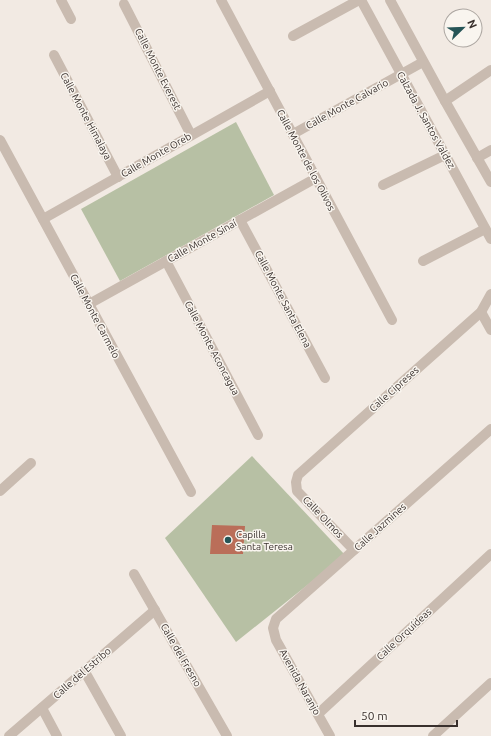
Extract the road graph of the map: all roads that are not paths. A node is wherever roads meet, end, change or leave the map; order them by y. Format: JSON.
{"nodes":[{"id":1,"x":61,"y":0,"type":"edge"},
{"id":2,"x":221,"y":0,"type":"edge"},
{"id":3,"x":360,"y":0,"type":"edge"},
{"id":4,"x":390,"y":0,"type":"edge"},
{"id":5,"x":124,"y":4,"type":"dead end"},
{"id":6,"x":71,"y":19,"type":"dead end"},
{"id":7,"x":293,"y":36,"type":"dead end"},
{"id":8,"x":54,"y":55,"type":"dead end"},
{"id":9,"x":423,"y":62,"type":"junction"},
{"id":10,"x":491,"y":70,"type":"edge"},
{"id":11,"x":401,"y":74,"type":"junction"},
{"id":12,"x":270,"y":91,"type":"junction"},
{"id":13,"x":444,"y":101,"type":"junction"},
{"id":14,"x":293,"y":134,"type":"junction"},
{"id":15,"x":191,"y":135,"type":"junction"},
{"id":16,"x":0,"y":140,"type":"edge"},
{"id":17,"x":491,"y":150,"type":"edge"},
{"id":18,"x":445,"y":155,"type":"junction"},
{"id":19,"x":477,"y":158,"type":"junction"},
{"id":20,"x":118,"y":177,"type":"junction"},
{"id":21,"x":316,"y":178,"type":"junction"},
{"id":22,"x":491,"y":182,"type":"edge"},
{"id":23,"x":383,"y":185,"type":"dead end"},
{"id":24,"x":43,"y":219,"type":"junction"},
{"id":25,"x":240,"y":220,"type":"junction"},
{"id":26,"x":485,"y":229,"type":"junction"},
{"id":27,"x":491,"y":239,"type":"edge"},
{"id":28,"x":166,"y":261,"type":"junction"},
{"id":29,"x":423,"y":261,"type":"dead end"},
{"id":30,"x":491,"y":294,"type":"edge"},
{"id":31,"x":89,"y":304,"type":"junction"},
{"id":32,"x":481,"y":312,"type":"junction"},
{"id":33,"x":392,"y":320,"type":"dead end"},
{"id":34,"x":491,"y":330,"type":"edge"},
{"id":35,"x":325,"y":378,"type":"dead end"},
{"id":36,"x":491,"y":429,"type":"edge"},
{"id":37,"x":258,"y":435,"type":"dead end"},
{"id":38,"x":31,"y":463,"type":"dead end"},
{"id":39,"x":296,"y":482,"type":"joint"},
{"id":40,"x":0,"y":491,"type":"edge"},
{"id":41,"x":191,"y":492,"type":"dead end"},
{"id":42,"x":354,"y":550,"type":"junction"},
{"id":43,"x":491,"y":554,"type":"edge"},
{"id":44,"x":134,"y":574,"type":"dead end"},
{"id":45,"x":155,"y":610,"type":"junction"},
{"id":46,"x":273,"y":628,"type":"joint"},
{"id":47,"x":85,"y":672,"type":"junction"},
{"id":48,"x":491,"y":683,"type":"edge"},
{"id":49,"x":42,"y":708,"type":"junction"},
{"id":50,"x":318,"y":714,"type":"junction"},
{"id":51,"x":9,"y":736,"type":"edge"},
{"id":52,"x":57,"y":736,"type":"edge"},
{"id":53,"x":121,"y":736,"type":"edge"},
{"id":54,"x":227,"y":736,"type":"edge"},
{"id":55,"x":330,"y":736,"type":"edge"},
{"id":56,"x":433,"y":736,"type":"edge"}],
"edges":[{"from":1,"to":6,"type":"street"},
{"from":2,"to":12,"type":"street","name":"Calle Monte de los Olivos"},
{"from":3,"to":7,"type":"street"},
{"from":3,"to":11,"type":"street","name":"Calzada J. Santos Valdez"},
{"from":4,"to":9,"type":"street"},
{"from":5,"to":15,"type":"street","name":"Calle Monte Everest"},
{"from":8,"to":20,"type":"street","name":"Calle Monte Himalaya"},
{"from":9,"to":11,"type":"street","name":"Calle Monte Calvario"},
{"from":9,"to":13,"type":"street"},
{"from":10,"to":13,"type":"street"},
{"from":11,"to":14,"type":"street","name":"Calle Monte Calvario"},
{"from":11,"to":18,"type":"street","name":"Calzada J. Santos Valdez"},
{"from":12,"to":14,"type":"street","name":"Calle Monte de los Olivos"},
{"from":12,"to":15,"type":"street","name":"Calle Monte Oreb"},
{"from":13,"to":19,"type":"street"},
{"from":14,"to":21,"type":"street","name":"Calle Monte de los Olivos"},
{"from":15,"to":20,"type":"street","name":"Calle Monte Oreb"},
{"from":16,"to":24,"type":"street","name":"Calle Monte Carmelo"},
{"from":17,"to":19,"type":"street"},
{"from":18,"to":23,"type":"street"},
{"from":18,"to":26,"type":"street","name":"Calzada J. Santos Valdez"},
{"from":19,"to":22,"type":"street"},
{"from":20,"to":24,"type":"street","name":"Calle Monte Oreb"},
{"from":21,"to":25,"type":"street","name":"Calle Monte Sinaí"},
{"from":21,"to":33,"type":"street","name":"Calle Monte de los Olivos"},
{"from":24,"to":31,"type":"street","name":"Calle Monte Carmelo"},
{"from":25,"to":28,"type":"street","name":"Calle Monte Sinaí"},
{"from":25,"to":35,"type":"street","name":"Calle Monte Santa Elena"},
{"from":26,"to":27,"type":"street","name":"Calzada J. Santos Valdez"},
{"from":26,"to":29,"type":"street"},
{"from":28,"to":31,"type":"street","name":"Calle Monte Sinaí"},
{"from":28,"to":37,"type":"street","name":"Calle Monte Aconcagua"},
{"from":30,"to":32,"type":"street","name":"Calle Cipreses"},
{"from":31,"to":41,"type":"street","name":"Calle Monte Carmelo"},
{"from":32,"to":34,"type":"street"},
{"from":32,"to":39,"type":"street","name":"Calle Cipreses"},
{"from":36,"to":42,"type":"street","name":"Calle Jazmines"},
{"from":38,"to":40,"type":"street"},
{"from":39,"to":42,"type":"street","name":"Calle Olmos"},
{"from":42,"to":46,"type":"street","name":"Calle Jazmines"},
{"from":43,"to":50,"type":"street","name":"Calle Orquídeas"},
{"from":44,"to":45,"type":"street","name":"Calle del Fresno"},
{"from":45,"to":47,"type":"street","name":"Calle del Estribo"},
{"from":45,"to":54,"type":"street","name":"Calle del Fresno"},
{"from":46,"to":50,"type":"street","name":"Avenida Naranjo"},
{"from":47,"to":49,"type":"street","name":"Calle del Estribo"},
{"from":47,"to":53,"type":"street"},
{"from":48,"to":56,"type":"street"},
{"from":49,"to":51,"type":"street","name":"Calle del Estribo"},
{"from":49,"to":52,"type":"street"},
{"from":50,"to":55,"type":"street","name":"Avenida Naranjo"}]}
